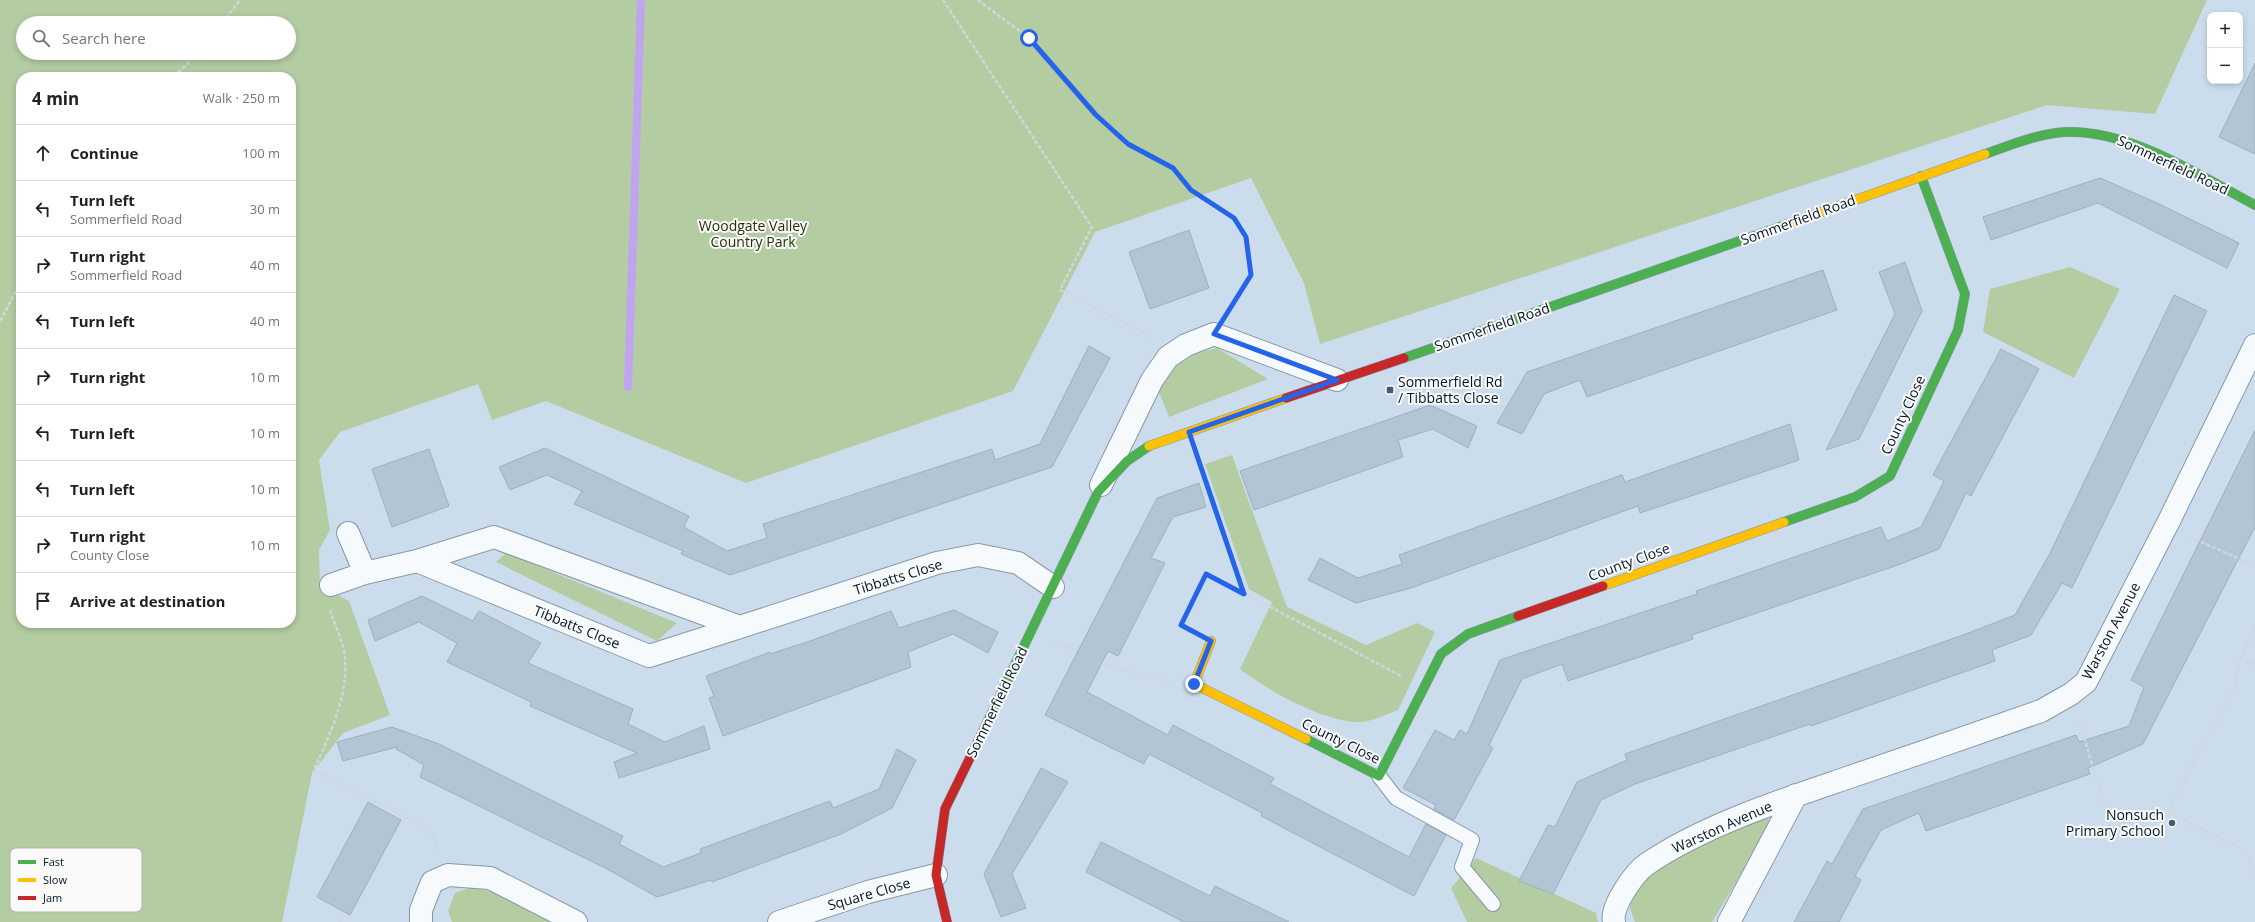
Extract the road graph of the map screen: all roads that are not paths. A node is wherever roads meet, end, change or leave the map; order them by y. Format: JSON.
{"nodes":[{"id":1,"x":1921,"y":176,"type":"junction"},
{"id":2,"x":2255,"y":205,"type":"edge"},
{"id":3,"x":2255,"y":345,"type":"edge"},
{"id":4,"x":1337,"y":380,"type":"junction"},
{"id":5,"x":1098,"y":492,"type":"junction"},
{"id":6,"x":348,"y":533,"type":"dead end"},
{"id":7,"x":417,"y":561,"type":"junction"},
{"id":8,"x":365,"y":573,"type":"junction"},
{"id":9,"x":331,"y":585,"type":"road end"},
{"id":10,"x":1054,"y":587,"type":"junction"},
{"id":11,"x":740,"y":628,"type":"junction"},
{"id":12,"x":1211,"y":641,"type":"road end"},
{"id":13,"x":1378,"y":776,"type":"junction"},
{"id":14,"x":1796,"y":795,"type":"junction"},
{"id":15,"x":936,"y":875,"type":"junction"},
{"id":16,"x":1493,"y":904,"type":"dead end"},
{"id":17,"x":421,"y":922,"type":"edge"},
{"id":18,"x":576,"y":922,"type":"edge"},
{"id":19,"x":779,"y":922,"type":"edge"},
{"id":20,"x":947,"y":922,"type":"edge"},
{"id":21,"x":1614,"y":922,"type":"edge"},
{"id":22,"x":1729,"y":922,"type":"edge"}],
"edges":[{"from":1,"to":2,"type":"street","name":"Sommerfield Road"},
{"from":1,"to":4,"type":"street","name":"Sommerfield Road"},
{"from":1,"to":13,"type":"street","name":"County Close"},
{"from":3,"to":14,"type":"street","name":"Warston Avenue"},
{"from":4,"to":5,"type":"street","name":"Sommerfield Road"},
{"from":4,"to":5,"type":"street","name":"Sommerfield Road"},
{"from":5,"to":10,"type":"street","name":"Sommerfield Road"},
{"from":6,"to":8,"type":"street"},
{"from":7,"to":8,"type":"street"},
{"from":7,"to":11,"type":"street"},
{"from":7,"to":11,"type":"street","name":"Tibbatts Close"},
{"from":8,"to":9,"type":"street"},
{"from":10,"to":11,"type":"street","name":"Tibbatts Close"},
{"from":10,"to":15,"type":"street","name":"Sommerfield Road"},
{"from":12,"to":13,"type":"street","name":"County Close"},
{"from":13,"to":16,"type":"lane"},
{"from":14,"to":21,"type":"street","name":"Warston Avenue"},
{"from":14,"to":22,"type":"street","name":"Warston Avenue"},
{"from":15,"to":19,"type":"street","name":"Square Close"},
{"from":15,"to":20,"type":"street","name":"Sommerfield Road"},
{"from":17,"to":18,"type":"street"}]}
